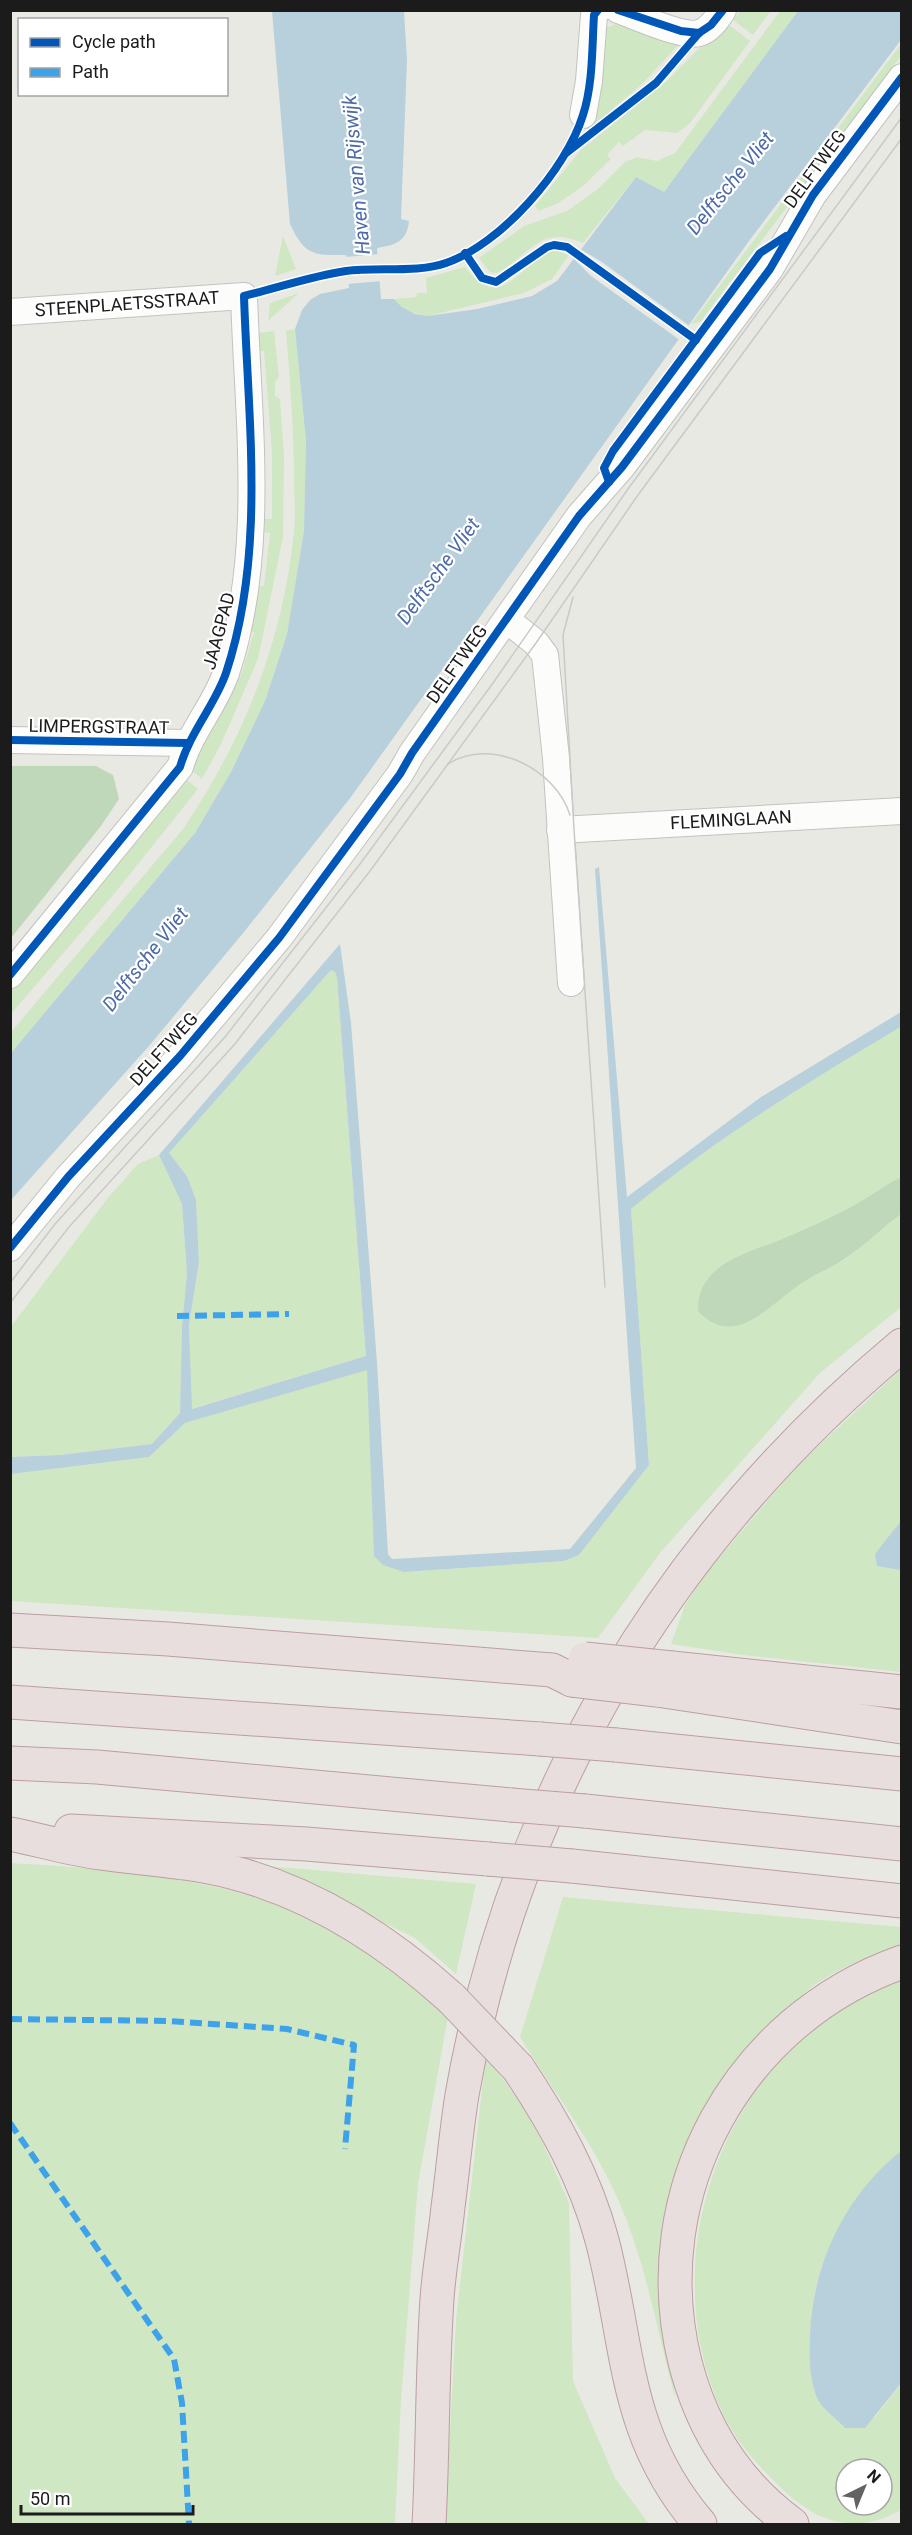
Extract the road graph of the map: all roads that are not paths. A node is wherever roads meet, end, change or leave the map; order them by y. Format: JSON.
{"nodes":[{"id":1,"x":598,"y":10,"type":"edge"},
{"id":2,"x":618,"y":10,"type":"edge"},
{"id":3,"x":723,"y":10,"type":"edge"},
{"id":4,"x":902,"y":77,"type":"edge"},
{"id":5,"x":583,"y":115,"type":"dead end"},
{"id":6,"x":244,"y":296,"type":"joint"},
{"id":7,"x":10,"y":312,"type":"edge"},
{"id":8,"x":507,"y":621,"type":"junction"},
{"id":9,"x":10,"y":740,"type":"edge"},
{"id":10,"x":187,"y":743,"type":"junction"},
{"id":11,"x":902,"y":811,"type":"edge"},
{"id":12,"x":560,"y":830,"type":"junction"},
{"id":13,"x":10,"y":975,"type":"edge"},
{"id":14,"x":571,"y":983,"type":"dead end"},
{"id":15,"x":10,"y":1248,"type":"edge"},
{"id":16,"x":902,"y":1345,"type":"edge"},
{"id":17,"x":10,"y":1630,"type":"edge"},
{"id":18,"x":664,"y":1679,"type":"junction"},
{"id":19,"x":902,"y":1692,"type":"edge"},
{"id":20,"x":10,"y":1702,"type":"edge"},
{"id":21,"x":902,"y":1727,"type":"edge"},
{"id":22,"x":10,"y":1762,"type":"edge"},
{"id":23,"x":902,"y":1774,"type":"edge"},
{"id":24,"x":10,"y":1833,"type":"edge"},
{"id":25,"x":902,"y":1844,"type":"edge"},
{"id":26,"x":902,"y":1901,"type":"edge"},
{"id":27,"x":902,"y":1962,"type":"edge"},
{"id":28,"x":429,"y":2524,"type":"edge"},
{"id":29,"x":700,"y":2524,"type":"edge"},
{"id":30,"x":792,"y":2524,"type":"edge"}],
"edges":[{"from":1,"to":5,"type":"street"},
{"from":2,"to":3,"type":"street"},
{"from":4,"to":8,"type":"street","name":"DELFTWEG"},
{"from":6,"to":7,"type":"street","name":"STEENPLAETSSTRAAT"},
{"from":6,"to":10,"type":"street","name":"JAAGPAD"},
{"from":8,"to":12,"type":"street","name":"DELFTWEG"},
{"from":8,"to":15,"type":"street","name":"DELFTWEG"},
{"from":9,"to":10,"type":"street","name":"LIMPERGSTRAAT"},
{"from":10,"to":13,"type":"street","name":"JAAGPAD"},
{"from":11,"to":12,"type":"street","name":"FLEMINGLAAN"},
{"from":12,"to":14,"type":"street","name":"DELFTWEG"},
{"from":16,"to":28,"type":"highway"},
{"from":17,"to":18,"type":"highway","bridge":true},
{"from":18,"to":19,"type":"highway"},
{"from":18,"to":21,"type":"highway"},
{"from":20,"to":23,"type":"highway","bridge":true},
{"from":22,"to":25,"type":"highway","bridge":true},
{"from":24,"to":26,"type":"highway","bridge":true},
{"from":24,"to":29,"type":"highway","bridge":true},
{"from":27,"to":30,"type":"highway"}]}
